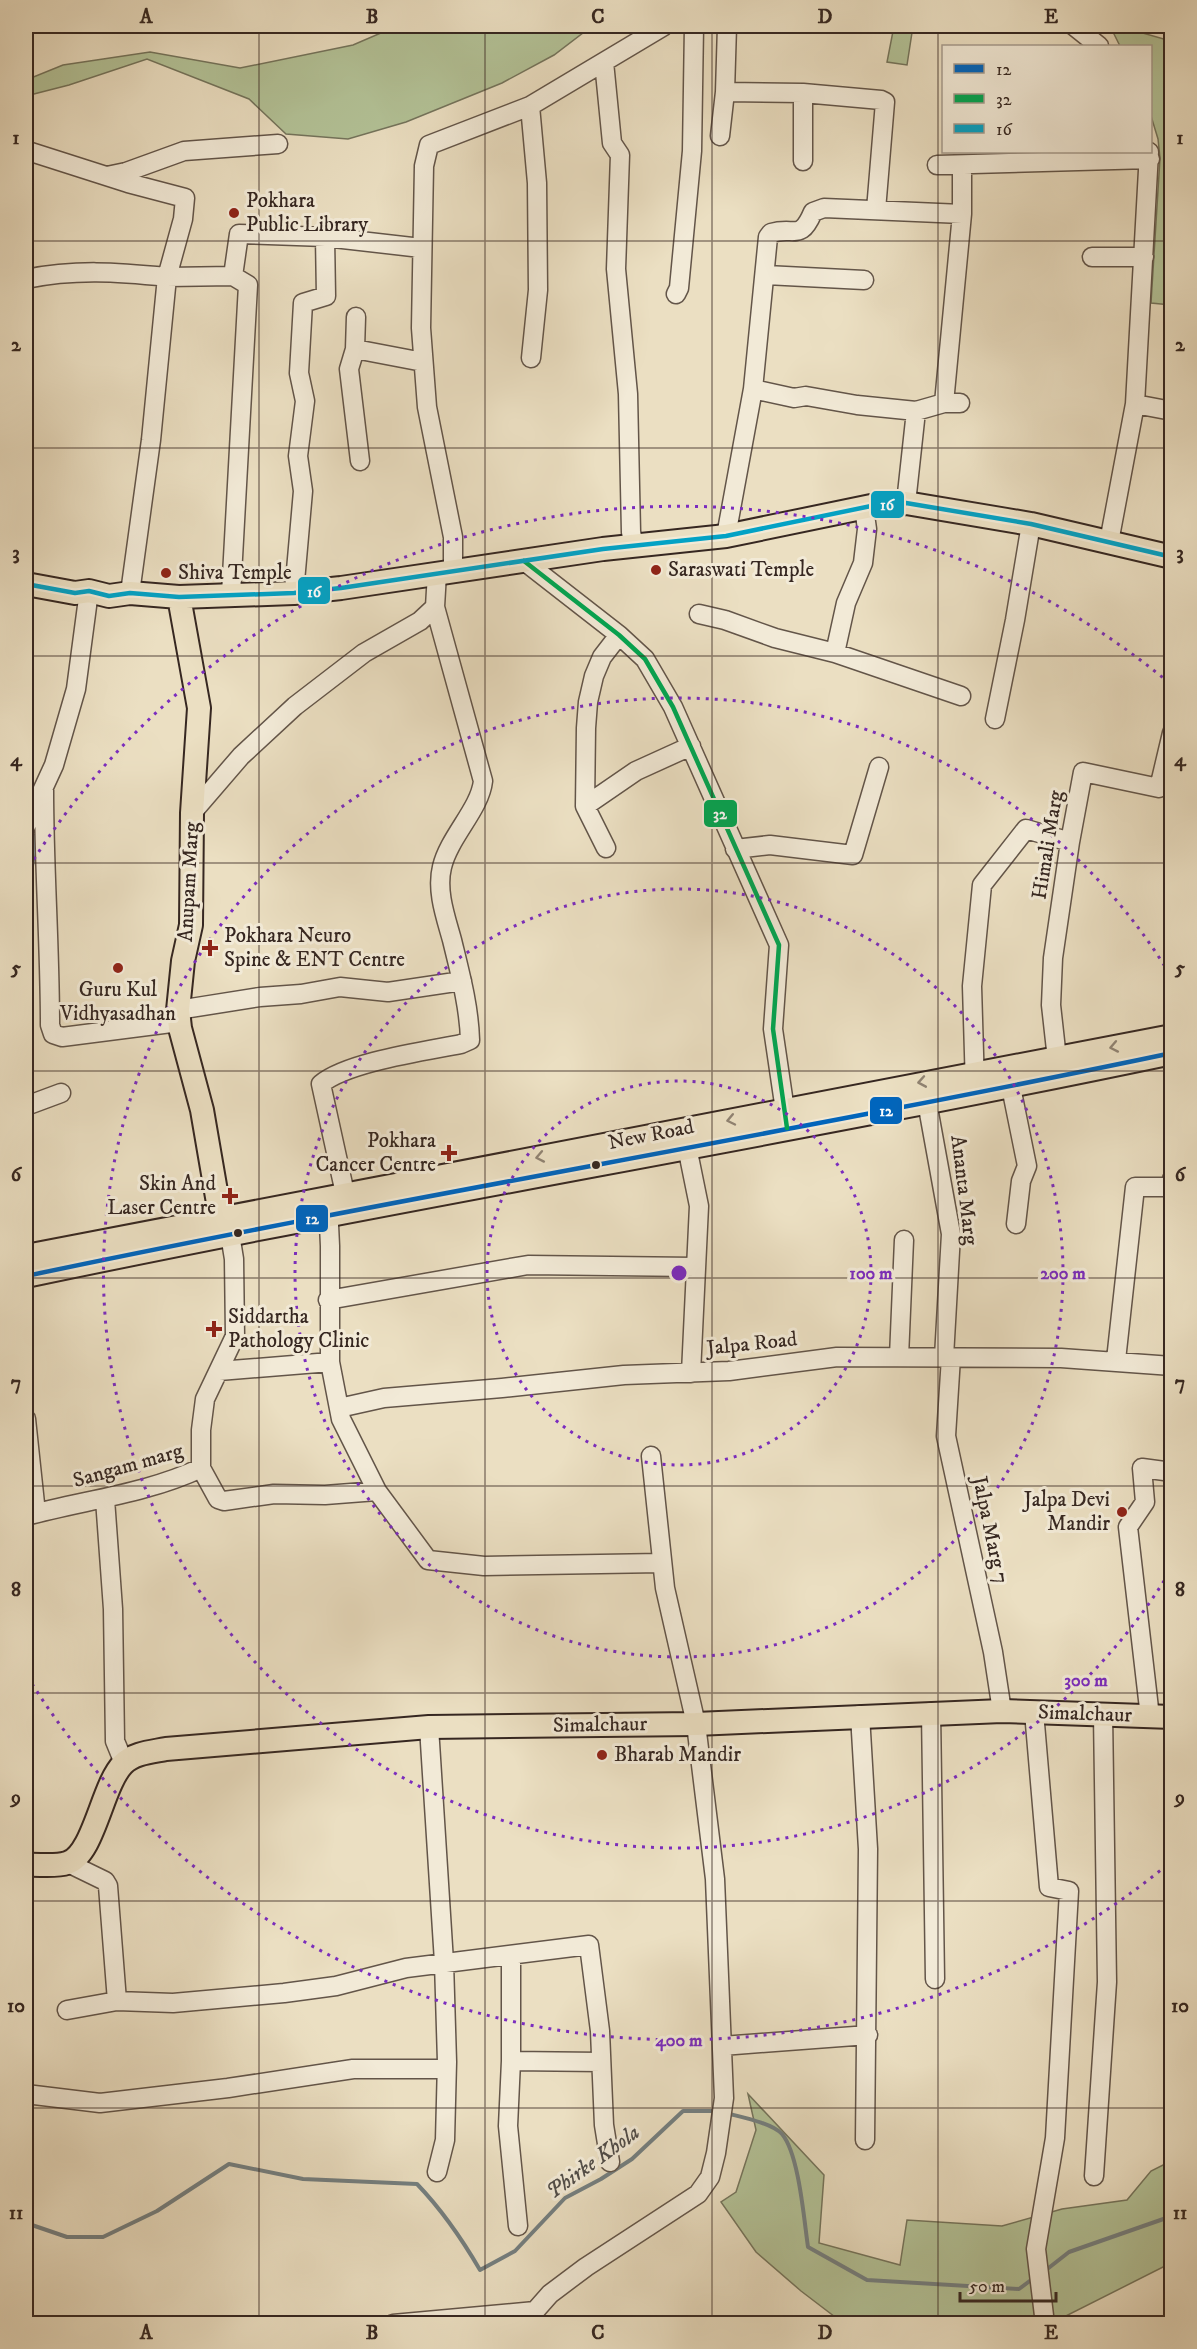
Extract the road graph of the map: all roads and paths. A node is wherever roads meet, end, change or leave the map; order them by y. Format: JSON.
{"nodes":[{"id":1,"x":664,"y":26,"type":"edge"},
{"id":2,"x":694,"y":26,"type":"edge"},
{"id":3,"x":727,"y":26,"type":"edge"},
{"id":4,"x":1074,"y":26,"type":"edge"},
{"id":5,"x":1098,"y":45,"type":"edge"},
{"id":6,"x":604,"y":62,"type":"junction"},
{"id":7,"x":725,"y":92,"type":"junction"},
{"id":8,"x":803,"y":93,"type":"junction"},
{"id":9,"x":530,"y":106,"type":"junction"},
{"id":10,"x":720,"y":136,"type":"dead end"},
{"id":11,"x":278,"y":144,"type":"dead end"},
{"id":12,"x":31,"y":152,"type":"dead end"},
{"id":13,"x":1149,"y":155,"type":"edge"},
{"id":14,"x":1008,"y":158,"type":"edge"},
{"id":15,"x":803,"y":161,"type":"dead end"},
{"id":16,"x":937,"y":165,"type":"dead end"},
{"id":17,"x":962,"y":165,"type":"junction"},
{"id":18,"x":107,"y":176,"type":"junction"},
{"id":19,"x":876,"y":210,"type":"junction"},
{"id":20,"x":962,"y":214,"type":"junction"},
{"id":21,"x":324,"y":237,"type":"junction"},
{"id":22,"x":422,"y":248,"type":"junction"},
{"id":23,"x":1092,"y":257,"type":"dead end"},
{"id":24,"x":1144,"y":257,"type":"junction"},
{"id":25,"x":766,"y":275,"type":"junction"},
{"id":26,"x":233,"y":276,"type":"junction"},
{"id":27,"x":167,"y":277,"type":"junction"},
{"id":28,"x":26,"y":279,"type":"edge"},
{"id":29,"x":864,"y":280,"type":"dead end"},
{"id":30,"x":676,"y":294,"type":"dead end"},
{"id":31,"x":356,"y":318,"type":"dead end"},
{"id":32,"x":355,"y":349,"type":"junction"},
{"id":33,"x":531,"y":358,"type":"dead end"},
{"id":34,"x":423,"y":362,"type":"junction"},
{"id":35,"x":753,"y":389,"type":"junction"},
{"id":36,"x":1135,"y":404,"type":"junction"},
{"id":37,"x":916,"y":411,"type":"junction"},
{"id":38,"x":1172,"y":411,"type":"edge"},
{"id":39,"x":360,"y":461,"type":"dead end"},
{"id":40,"x":906,"y":503,"type":"junction"},
{"id":41,"x":864,"y":508,"type":"junction"},
{"id":42,"x":1031,"y":524,"type":"junction"},
{"id":43,"x":726,"y":536,"type":"junction"},
{"id":44,"x":1109,"y":542,"type":"junction"},
{"id":45,"x":634,"y":546,"type":"junction"},
{"id":46,"x":1172,"y":557,"type":"edge"},
{"id":47,"x":524,"y":561,"type":"junction"},
{"id":48,"x":445,"y":572,"type":"junction"},
{"id":49,"x":26,"y":584,"type":"edge"},
{"id":50,"x":89,"y":591,"type":"junction"},
{"id":51,"x":130,"y":593,"type":"junction"},
{"id":52,"x":294,"y":593,"type":"junction"},
{"id":53,"x":231,"y":594,"type":"junction"},
{"id":54,"x":178,"y":597,"type":"junction"},
{"id":55,"x":435,"y":607,"type":"junction"},
{"id":56,"x":699,"y":614,"type":"dead end"},
{"id":57,"x":619,"y":635,"type":"junction"},
{"id":58,"x":835,"y":653,"type":"junction"},
{"id":59,"x":961,"y":696,"type":"dead end"},
{"id":60,"x":994,"y":720,"type":"dead end"},
{"id":61,"x":1172,"y":733,"type":"edge"},
{"id":62,"x":691,"y":746,"type":"junction"},
{"id":63,"x":879,"y":766,"type":"dead end"},
{"id":64,"x":44,"y":790,"type":"junction"},
{"id":65,"x":585,"y":806,"type":"junction"},
{"id":66,"x":192,"y":813,"type":"junction"},
{"id":67,"x":26,"y":826,"type":"edge"},
{"id":68,"x":1070,"y":842,"type":"junction"},
{"id":69,"x":606,"y":848,"type":"dead end"},
{"id":70,"x":735,"y":849,"type":"junction"},
{"id":71,"x":462,"y":981,"type":"junction"},
{"id":72,"x":179,"y":1016,"type":"junction"},
{"id":73,"x":1172,"y":1036,"type":"edge"},
{"id":74,"x":1172,"y":1053,"type":"edge"},
{"id":75,"x":1057,"y":1059,"type":"junction"},
{"id":76,"x":975,"y":1083,"type":"junction"},
{"id":77,"x":1011,"y":1086,"type":"junction"},
{"id":78,"x":61,"y":1093,"type":"dead end"},
{"id":79,"x":927,"y":1102,"type":"junction"},
{"id":80,"x":26,"y":1106,"type":"edge"},
{"id":81,"x":786,"y":1118,"type":"junction"},
{"id":82,"x":685,"y":1139,"type":"junction"},
{"id":83,"x":1172,"y":1179,"type":"edge"},
{"id":84,"x":336,"y":1205,"type":"junction"},
{"id":85,"x":1016,"y":1224,"type":"dead end"},
{"id":86,"x":225,"y":1226,"type":"junction"},
{"id":87,"x":904,"y":1240,"type":"dead end"},
{"id":88,"x":26,"y":1256,"type":"edge"},
{"id":89,"x":695,"y":1267,"type":"junction"},
{"id":90,"x":26,"y":1276,"type":"edge"},
{"id":91,"x":328,"y":1300,"type":"junction"},
{"id":92,"x":899,"y":1357,"type":"junction"},
{"id":93,"x":948,"y":1357,"type":"junction"},
{"id":94,"x":1116,"y":1360,"type":"junction"},
{"id":95,"x":330,"y":1362,"type":"junction"},
{"id":96,"x":1172,"y":1366,"type":"edge"},
{"id":97,"x":219,"y":1371,"type":"junction"},
{"id":98,"x":691,"y":1372,"type":"junction"},
{"id":99,"x":339,"y":1408,"type":"junction"},
{"id":100,"x":26,"y":1419,"type":"edge"},
{"id":101,"x":651,"y":1456,"type":"dead end"},
{"id":102,"x":201,"y":1468,"type":"junction"},
{"id":103,"x":1172,"y":1472,"type":"edge"},
{"id":104,"x":377,"y":1491,"type":"junction"},
{"id":105,"x":105,"y":1499,"type":"junction"},
{"id":106,"x":31,"y":1514,"type":"edge"},
{"id":107,"x":661,"y":1563,"type":"junction"},
{"id":108,"x":1002,"y":1711,"type":"junction"},
{"id":109,"x":931,"y":1712,"type":"junction"},
{"id":110,"x":1034,"y":1712,"type":"junction"},
{"id":111,"x":1103,"y":1714,"type":"junction"},
{"id":112,"x":860,"y":1715,"type":"junction"},
{"id":113,"x":1161,"y":1717,"type":"edge"},
{"id":114,"x":696,"y":1724,"type":"junction"},
{"id":115,"x":429,"y":1727,"type":"junction"},
{"id":116,"x":124,"y":1763,"type":"junction"},
{"id":117,"x":68,"y":1863,"type":"junction"},
{"id":118,"x":26,"y":1865,"type":"edge"},
{"id":119,"x":511,"y":1956,"type":"junction"},
{"id":120,"x":444,"y":1962,"type":"junction"},
{"id":121,"x":935,"y":1979,"type":"dead end"},
{"id":122,"x":117,"y":2001,"type":"junction"},
{"id":123,"x":67,"y":2010,"type":"dead end"},
{"id":124,"x":868,"y":2036,"type":"junction"},
{"id":125,"x":722,"y":2046,"type":"junction"},
{"id":126,"x":511,"y":2061,"type":"junction"},
{"id":127,"x":601,"y":2062,"type":"junction"},
{"id":128,"x":446,"y":2069,"type":"junction"},
{"id":129,"x":26,"y":2094,"type":"edge"},
{"id":130,"x":865,"y":2140,"type":"dead end"},
{"id":131,"x":610,"y":2162,"type":"dead end"},
{"id":132,"x":437,"y":2172,"type":"dead end"},
{"id":133,"x":1094,"y":2176,"type":"dead end"},
{"id":134,"x":518,"y":2226,"type":"dead end"},
{"id":135,"x":535,"y":2318,"type":"edge"},
{"id":136,"x":393,"y":2324,"type":"edge"},
{"id":137,"x":1045,"y":2324,"type":"edge"}],
"edges":[{"from":1,"to":6,"type":"street"},
{"from":2,"to":30,"type":"street"},
{"from":3,"to":7,"type":"street"},
{"from":4,"to":5,"type":"street"},
{"from":6,"to":9,"type":"street"},
{"from":6,"to":45,"type":"street"},
{"from":7,"to":8,"type":"street"},
{"from":7,"to":10,"type":"street"},
{"from":8,"to":15,"type":"street"},
{"from":8,"to":19,"type":"street"},
{"from":9,"to":22,"type":"street"},
{"from":9,"to":33,"type":"street"},
{"from":11,"to":18,"type":"street"},
{"from":12,"to":18,"type":"street"},
{"from":13,"to":14,"type":"street"},
{"from":13,"to":24,"type":"street"},
{"from":14,"to":17,"type":"street"},
{"from":16,"to":17,"type":"street"},
{"from":17,"to":20,"type":"street"},
{"from":18,"to":27,"type":"street"},
{"from":19,"to":20,"type":"street"},
{"from":19,"to":25,"type":"street"},
{"from":20,"to":37,"type":"street"},
{"from":21,"to":22,"type":"street"},
{"from":21,"to":26,"type":"street"},
{"from":21,"to":52,"type":"street"},
{"from":22,"to":34,"type":"street"},
{"from":23,"to":24,"type":"street"},
{"from":24,"to":36,"type":"street"},
{"from":25,"to":29,"type":"street"},
{"from":25,"to":35,"type":"street"},
{"from":26,"to":27,"type":"street"},
{"from":26,"to":53,"type":"street"},
{"from":27,"to":28,"type":"street"},
{"from":27,"to":51,"type":"street"},
{"from":31,"to":32,"type":"street"},
{"from":32,"to":34,"type":"street"},
{"from":32,"to":39,"type":"street"},
{"from":34,"to":48,"type":"street"},
{"from":35,"to":37,"type":"street"},
{"from":35,"to":43,"type":"street"},
{"from":36,"to":38,"type":"street"},
{"from":36,"to":44,"type":"street"},
{"from":37,"to":40,"type":"street"},
{"from":40,"to":41,"type":"main road"},
{"from":40,"to":42,"type":"main road"},
{"from":41,"to":43,"type":"main road"},
{"from":41,"to":58,"type":"street"},
{"from":42,"to":44,"type":"main road"},
{"from":42,"to":60,"type":"street"},
{"from":43,"to":45,"type":"main road"},
{"from":44,"to":46,"type":"main road"},
{"from":45,"to":47,"type":"main road"},
{"from":47,"to":48,"type":"main road"},
{"from":47,"to":57,"type":"street"},
{"from":48,"to":52,"type":"main road"},
{"from":48,"to":55,"type":"street"},
{"from":49,"to":50,"type":"main road"},
{"from":50,"to":51,"type":"main road"},
{"from":50,"to":64,"type":"street"},
{"from":51,"to":54,"type":"main road"},
{"from":52,"to":53,"type":"main road"},
{"from":53,"to":54,"type":"main road"},
{"from":54,"to":66,"type":"main road","name":"Anupam Marg"},
{"from":55,"to":66,"type":"street"},
{"from":55,"to":71,"type":"street"},
{"from":56,"to":58,"type":"street"},
{"from":57,"to":62,"type":"street"},
{"from":57,"to":65,"type":"street"},
{"from":58,"to":59,"type":"street"},
{"from":61,"to":68,"type":"street","name":"Himali Marg"},
{"from":62,"to":65,"type":"street"},
{"from":62,"to":70,"type":"street"},
{"from":63,"to":70,"type":"street"},
{"from":64,"to":67,"type":"street"},
{"from":64,"to":72,"type":"street"},
{"from":65,"to":69,"type":"street"},
{"from":66,"to":72,"type":"main road","name":"Anupam Marg"},
{"from":68,"to":75,"type":"street","name":"Himali Marg"},
{"from":68,"to":76,"type":"street"},
{"from":70,"to":81,"type":"street"},
{"from":71,"to":72,"type":"street"},
{"from":71,"to":84,"type":"street"},
{"from":72,"to":86,"type":"main road","name":"Anupam Marg"},
{"from":73,"to":75,"type":"main road","name":"New Road","one_way":true},
{"from":74,"to":77,"type":"main road","name":"New Road"},
{"from":75,"to":76,"type":"main road","name":"New Road"},
{"from":76,"to":77,"type":"main road","name":"New Road"},
{"from":76,"to":79,"type":"main road","name":"New Road"},
{"from":76,"to":81,"type":"main road","name":"New Road","one_way":true},
{"from":77,"to":85,"type":"street"},
{"from":78,"to":80,"type":"street"},
{"from":79,"to":81,"type":"main road","name":"New Road"},
{"from":79,"to":93,"type":"street","name":"Ananta Marg"},
{"from":81,"to":82,"type":"main road","name":"New Road"},
{"from":82,"to":84,"type":"main road","name":"New Road"},
{"from":82,"to":89,"type":"street"},
{"from":83,"to":94,"type":"street"},
{"from":84,"to":86,"type":"main road","name":"New Road"},
{"from":84,"to":91,"type":"street"},
{"from":86,"to":88,"type":"main road","name":"New Road"},
{"from":86,"to":90,"type":"main road","name":"New Road"},
{"from":86,"to":97,"type":"street","name":"Sangam marg"},
{"from":87,"to":92,"type":"street"},
{"from":89,"to":91,"type":"street"},
{"from":89,"to":98,"type":"street"},
{"from":91,"to":95,"type":"street"},
{"from":92,"to":93,"type":"street","name":"Jalpa Road"},
{"from":92,"to":98,"type":"street","name":"Jalpa Road"},
{"from":93,"to":94,"type":"street","name":"Jalpa Road"},
{"from":93,"to":108,"type":"street","name":"Jalpa Marg 7"},
{"from":94,"to":96,"type":"street","name":"Jalpa Road"},
{"from":95,"to":97,"type":"street"},
{"from":95,"to":99,"type":"street"},
{"from":97,"to":102,"type":"street","name":"Sangam marg"},
{"from":98,"to":99,"type":"street","name":"Jalpa Road"},
{"from":99,"to":104,"type":"street"},
{"from":100,"to":106,"type":"street"},
{"from":101,"to":107,"type":"street"},
{"from":102,"to":104,"type":"street"},
{"from":102,"to":105,"type":"street","name":"Sangam marg"},
{"from":103,"to":113,"type":"street"},
{"from":104,"to":107,"type":"street"},
{"from":105,"to":106,"type":"street","name":"Sangam marg"},
{"from":105,"to":116,"type":"street"},
{"from":107,"to":114,"type":"street"},
{"from":108,"to":109,"type":"main road","name":"Simalchaur"},
{"from":108,"to":110,"type":"main road","name":"Simalchaur"},
{"from":109,"to":112,"type":"main road","name":"Simalchaur"},
{"from":109,"to":121,"type":"street"},
{"from":110,"to":111,"type":"main road","name":"Simalchaur"},
{"from":110,"to":137,"type":"street"},
{"from":111,"to":113,"type":"main road","name":"Simalchaur"},
{"from":111,"to":133,"type":"street"},
{"from":112,"to":114,"type":"main road","name":"Simalchaur"},
{"from":112,"to":124,"type":"street"},
{"from":114,"to":115,"type":"main road","name":"Simalchaur"},
{"from":114,"to":125,"type":"street"},
{"from":115,"to":116,"type":"main road","name":"Simalchaur"},
{"from":115,"to":120,"type":"street"},
{"from":116,"to":117,"type":"main road"},
{"from":117,"to":118,"type":"main road"},
{"from":117,"to":122,"type":"street"},
{"from":119,"to":120,"type":"street"},
{"from":119,"to":126,"type":"street"},
{"from":119,"to":127,"type":"street"},
{"from":120,"to":122,"type":"street"},
{"from":120,"to":128,"type":"street"},
{"from":122,"to":123,"type":"street"},
{"from":124,"to":125,"type":"street"},
{"from":124,"to":130,"type":"street"},
{"from":125,"to":135,"type":"street"},
{"from":126,"to":127,"type":"street"},
{"from":126,"to":134,"type":"street"},
{"from":127,"to":131,"type":"street"},
{"from":128,"to":129,"type":"street"},
{"from":128,"to":132,"type":"street"},
{"from":135,"to":136,"type":"street"}]}
